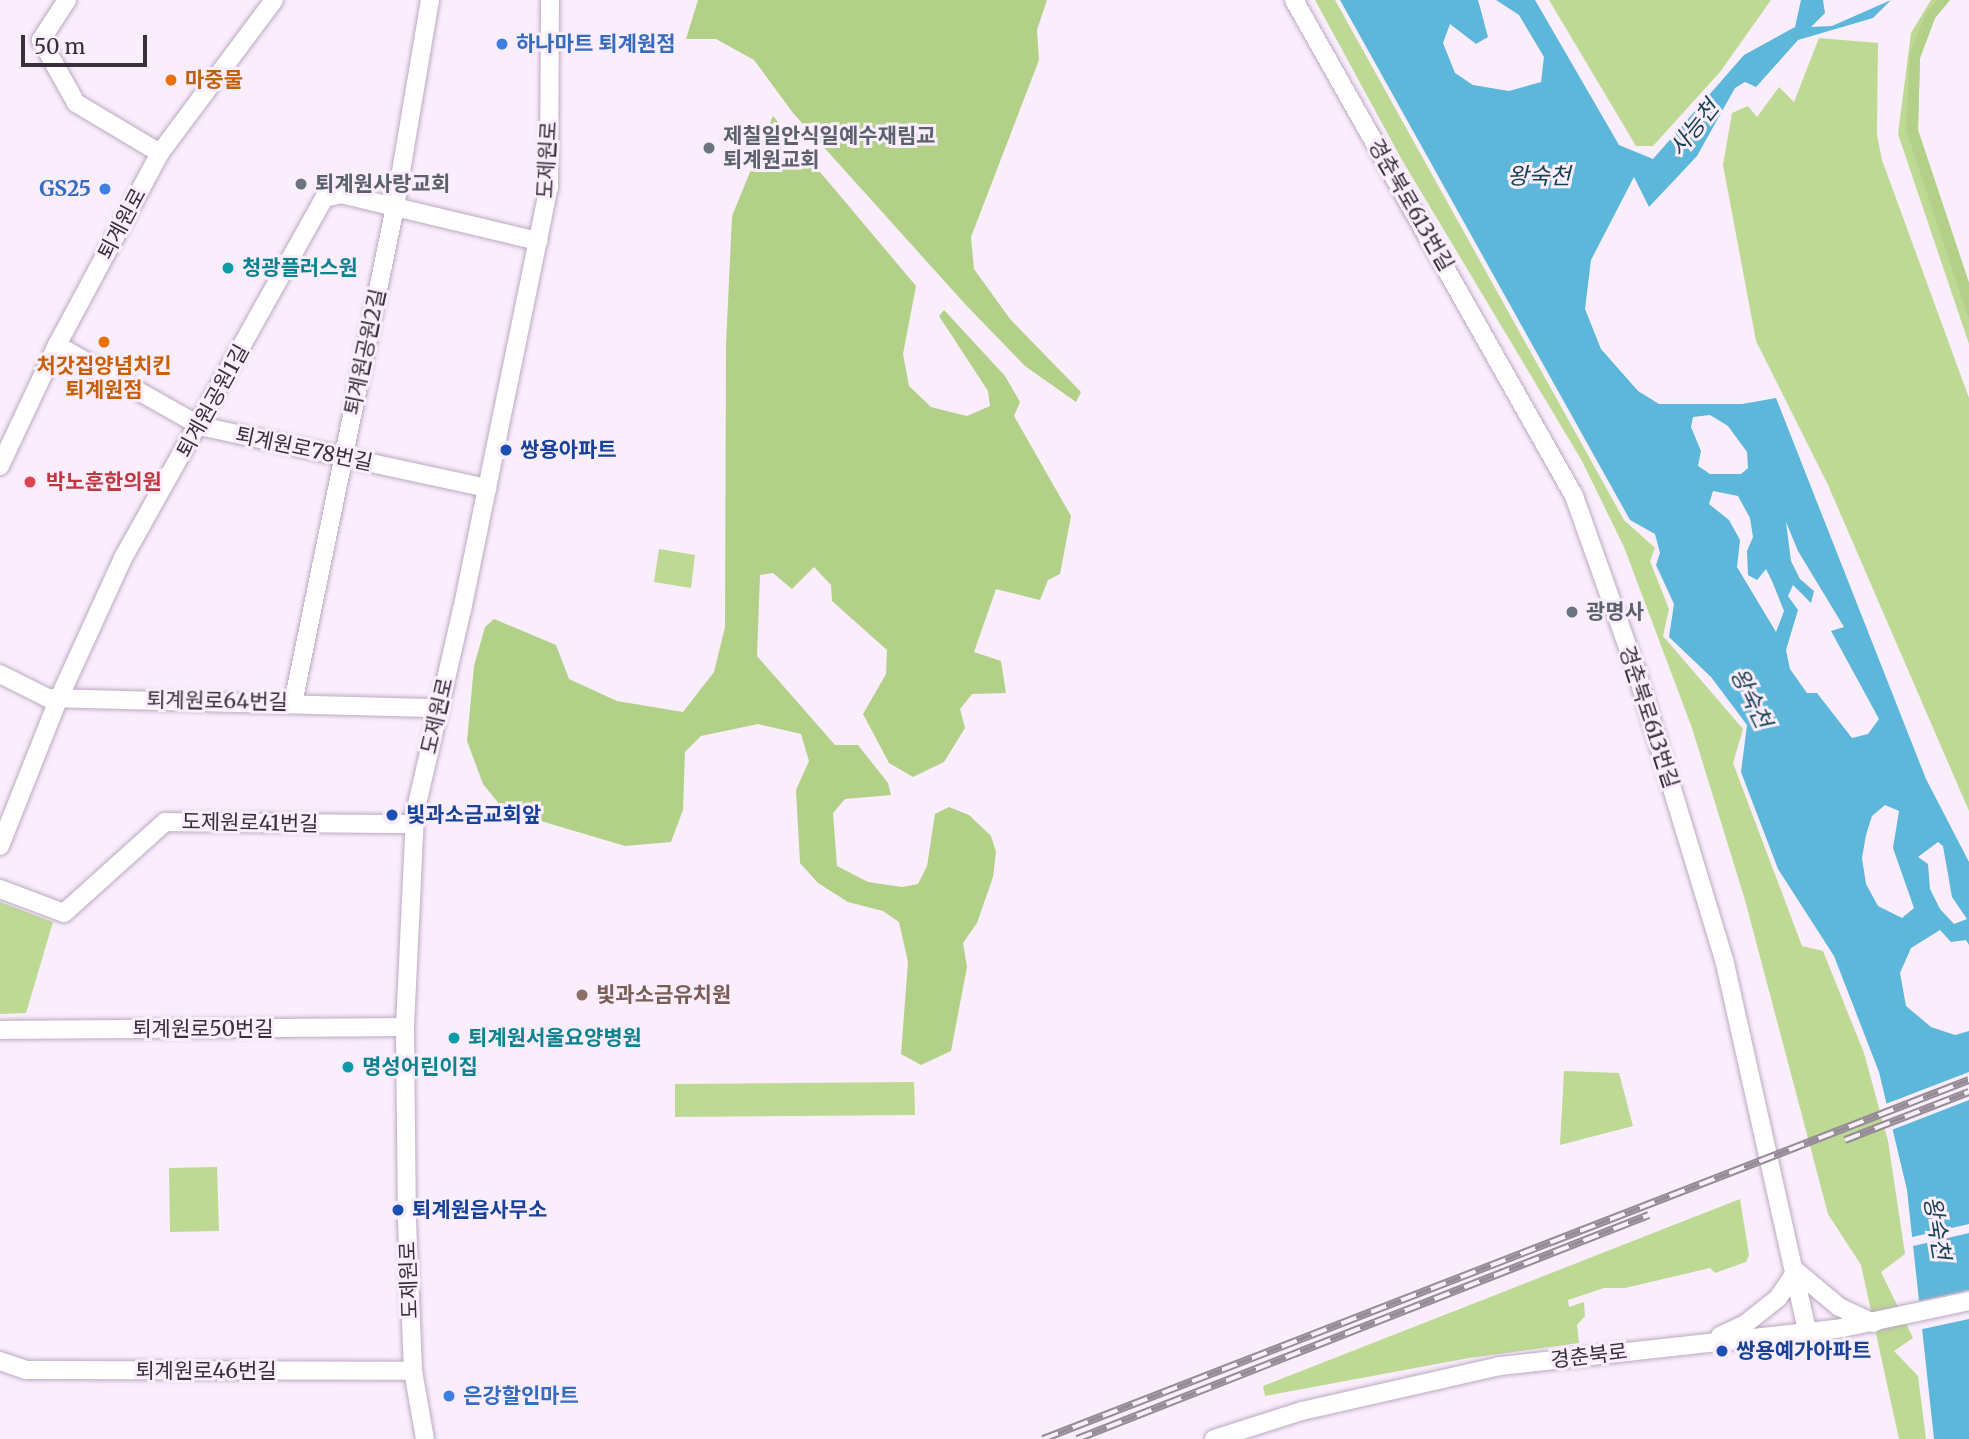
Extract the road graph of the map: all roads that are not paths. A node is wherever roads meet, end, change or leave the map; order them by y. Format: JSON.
{"nodes":[{"id":1,"x":66,"y":0,"type":"edge"},
{"id":2,"x":274,"y":0,"type":"edge"},
{"id":3,"x":430,"y":0,"type":"edge"},
{"id":4,"x":550,"y":0,"type":"edge"},
{"id":5,"x":1294,"y":0,"type":"edge"},
{"id":6,"x":160,"y":153,"type":"junction"},
{"id":7,"x":395,"y":206,"type":"junction"},
{"id":8,"x":538,"y":241,"type":"junction"},
{"id":9,"x":57,"y":345,"type":"junction"},
{"id":10,"x":200,"y":426,"type":"junction"},
{"id":11,"x":343,"y":457,"type":"junction"},
{"id":12,"x":0,"y":466,"type":"edge"},
{"id":13,"x":487,"y":488,"type":"junction"},
{"id":14,"x":0,"y":674,"type":"edge"},
{"id":15,"x":59,"y":698,"type":"junction"},
{"id":16,"x":293,"y":703,"type":"junction"},
{"id":17,"x":439,"y":709,"type":"junction"},
{"id":18,"x":414,"y":824,"type":"junction"},
{"id":19,"x":0,"y":846,"type":"edge"},
{"id":20,"x":0,"y":889,"type":"edge"},
{"id":21,"x":405,"y":1027,"type":"junction"},
{"id":22,"x":0,"y":1030,"type":"edge"},
{"id":23,"x":1796,"y":1272,"type":"junction"},
{"id":24,"x":1969,"y":1301,"type":"edge"},
{"id":25,"x":1874,"y":1323,"type":"junction"},
{"id":26,"x":1807,"y":1331,"type":"junction"},
{"id":27,"x":1707,"y":1343,"type":"junction"},
{"id":28,"x":0,"y":1361,"type":"edge"},
{"id":29,"x":413,"y":1371,"type":"junction"},
{"id":30,"x":425,"y":1439,"type":"edge"},
{"id":31,"x":1214,"y":1439,"type":"edge"}],
"edges":[{"from":1,"to":6,"type":"street"},
{"from":2,"to":6,"type":"street","name":"퇴계원로"},
{"from":3,"to":7,"type":"street","name":"퇴계원공원2길"},
{"from":4,"to":8,"type":"street","name":"도제원로"},
{"from":5,"to":23,"type":"street","name":"경춘북로613번길"},
{"from":6,"to":9,"type":"street","name":"퇴계원로"},
{"from":7,"to":8,"type":"street","name":"퇴계원공원1길"},
{"from":7,"to":10,"type":"street","name":"퇴계원공원1길"},
{"from":7,"to":11,"type":"street","name":"퇴계원공원2길"},
{"from":8,"to":13,"type":"street","name":"도제원로"},
{"from":9,"to":10,"type":"street","name":"퇴계원로78번길"},
{"from":9,"to":12,"type":"street","name":"퇴계원로"},
{"from":10,"to":11,"type":"street","name":"퇴계원로78번길"},
{"from":10,"to":15,"type":"street","name":"퇴계원공원1길"},
{"from":11,"to":13,"type":"street","name":"퇴계원로78번길"},
{"from":11,"to":16,"type":"street","name":"퇴계원공원2길"},
{"from":13,"to":17,"type":"street","name":"도제원로"},
{"from":14,"to":15,"type":"street","name":"퇴계원로64번길"},
{"from":15,"to":16,"type":"street","name":"퇴계원로64번길"},
{"from":15,"to":19,"type":"street","name":"퇴계원공원1길"},
{"from":16,"to":17,"type":"street","name":"퇴계원로64번길"},
{"from":17,"to":18,"type":"street","name":"도제원로"},
{"from":18,"to":20,"type":"street","name":"도제원로41번길"},
{"from":18,"to":21,"type":"street","name":"도제원로"},
{"from":21,"to":22,"type":"street","name":"퇴계원로50번길"},
{"from":21,"to":29,"type":"street","name":"도제원로"},
{"from":23,"to":25,"type":"street"},
{"from":23,"to":26,"type":"street","name":"경춘북로613번길"},
{"from":23,"to":27,"type":"street"},
{"from":24,"to":25,"type":"street","name":"경춘북로"},
{"from":25,"to":26,"type":"street","name":"경춘북로"},
{"from":26,"to":27,"type":"street","name":"경춘북로"},
{"from":27,"to":31,"type":"street","name":"경춘북로"},
{"from":28,"to":29,"type":"street","name":"퇴계원로46번길"},
{"from":29,"to":30,"type":"street","name":"도제원로"}]}
